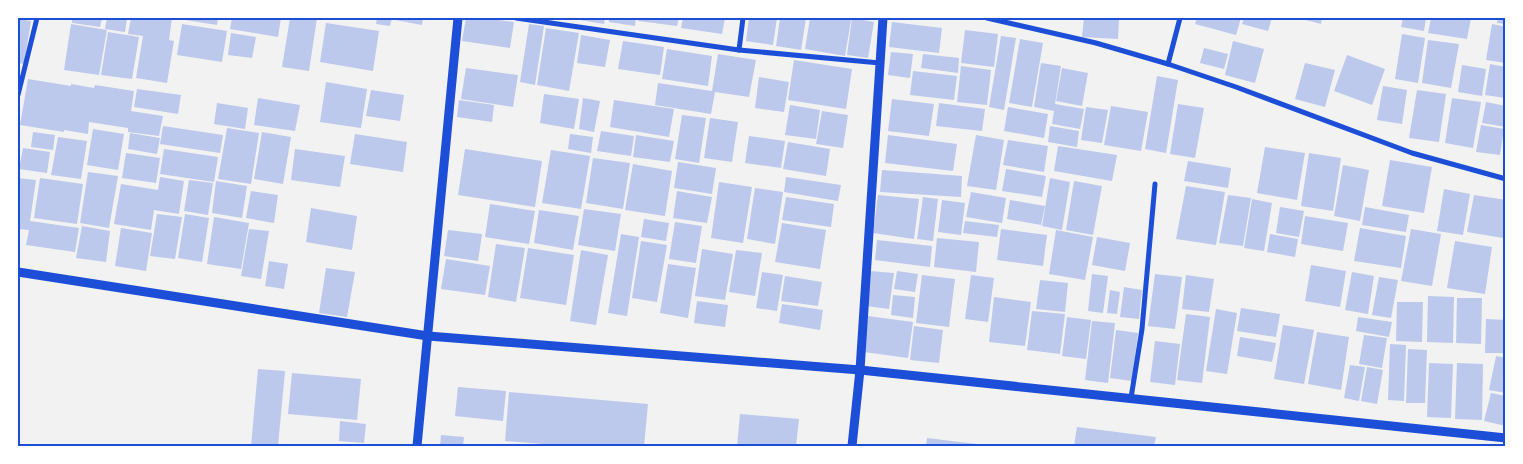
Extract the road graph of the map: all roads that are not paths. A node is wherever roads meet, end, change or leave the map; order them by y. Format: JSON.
{"nodes":[{"id":1,"x":37,"y":18,"type":"edge"},
{"id":2,"x":458,"y":18,"type":"edge"},
{"id":3,"x":516,"y":18,"type":"edge"},
{"id":4,"x":743,"y":18,"type":"edge"},
{"id":5,"x":883,"y":18,"type":"edge"},
{"id":6,"x":987,"y":18,"type":"edge"},
{"id":7,"x":1180,"y":18,"type":"edge"},
{"id":8,"x":740,"y":50,"type":"junction"},
{"id":9,"x":880,"y":63,"type":"junction"},
{"id":10,"x":1168,"y":64,"type":"junction"},
{"id":11,"x":20,"y":74,"type":"edge"},
{"id":12,"x":18,"y":95,"type":"edge"},
{"id":13,"x":1506,"y":179,"type":"edge"},
{"id":14,"x":1155,"y":184,"type":"dead end"},
{"id":15,"x":18,"y":272,"type":"edge"},
{"id":16,"x":428,"y":336,"type":"junction"},
{"id":17,"x":860,"y":370,"type":"junction"},
{"id":18,"x":1131,"y":398,"type":"junction"},
{"id":19,"x":1506,"y":438,"type":"edge"},
{"id":20,"x":417,"y":446,"type":"edge"},
{"id":21,"x":852,"y":446,"type":"edge"}],
"edges":[{"from":1,"to":11,"type":"street"},
{"from":2,"to":16,"type":"street"},
{"from":3,"to":8,"type":"street"},
{"from":4,"to":8,"type":"street"},
{"from":5,"to":9,"type":"street"},
{"from":6,"to":10,"type":"street"},
{"from":7,"to":10,"type":"street"},
{"from":8,"to":9,"type":"street"},
{"from":9,"to":17,"type":"street"},
{"from":10,"to":13,"type":"street"},
{"from":11,"to":12,"type":"street"},
{"from":14,"to":18,"type":"street"},
{"from":15,"to":16,"type":"street"},
{"from":16,"to":17,"type":"street"},
{"from":16,"to":20,"type":"street"},
{"from":17,"to":18,"type":"street"},
{"from":17,"to":21,"type":"street"},
{"from":18,"to":19,"type":"street"}]}
